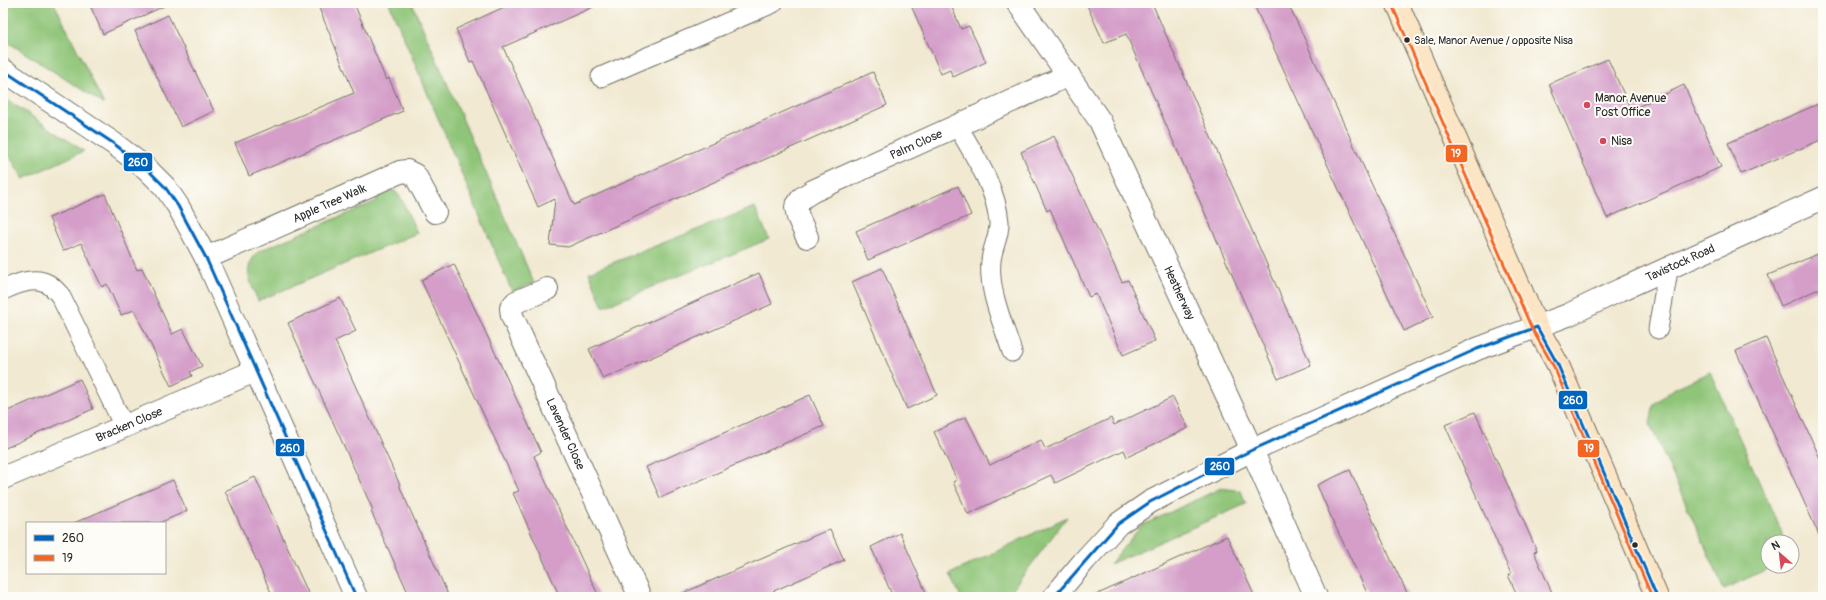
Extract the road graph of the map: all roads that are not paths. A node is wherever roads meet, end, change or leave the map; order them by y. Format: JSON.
{"nodes":[{"id":1,"x":773,"y":3,"type":"edge"},
{"id":2,"x":1018,"y":3,"type":"edge"},
{"id":3,"x":1397,"y":3,"type":"edge"},
{"id":4,"x":3,"y":70,"type":"edge"},
{"id":5,"x":1069,"y":75,"type":"junction"},
{"id":6,"x":601,"y":77,"type":"dead end"},
{"id":7,"x":957,"y":125,"type":"junction"},
{"id":8,"x":1823,"y":198,"type":"edge"},
{"id":9,"x":435,"y":212,"type":"dead end"},
{"id":10,"x":807,"y":237,"type":"dead end"},
{"id":11,"x":206,"y":258,"type":"junction"},
{"id":12,"x":1662,"y":271,"type":"junction"},
{"id":13,"x":547,"y":289,"type":"dead end"},
{"id":14,"x":3,"y":290,"type":"edge"},
{"id":15,"x":1537,"y":327,"type":"junction"},
{"id":16,"x":1658,"y":329,"type":"dead end"},
{"id":17,"x":1012,"y":352,"type":"dead end"},
{"id":18,"x":256,"y":370,"type":"junction"},
{"id":19,"x":124,"y":426,"type":"junction"},
{"id":20,"x":1252,"y":450,"type":"junction"},
{"id":21,"x":3,"y":478,"type":"edge"},
{"id":22,"x":356,"y":597,"type":"edge"},
{"id":23,"x":640,"y":597,"type":"edge"},
{"id":24,"x":1054,"y":597,"type":"edge"},
{"id":25,"x":1316,"y":597,"type":"edge"},
{"id":26,"x":1657,"y":597,"type":"edge"}],
"edges":[{"from":1,"to":6,"type":"lane"},
{"from":2,"to":5,"type":"street","name":"Heatherway"},
{"from":3,"to":15,"type":"street"},
{"from":4,"to":11,"type":"street"},
{"from":5,"to":7,"type":"street","name":"Palm Close"},
{"from":5,"to":20,"type":"street","name":"Heatherway"},
{"from":7,"to":10,"type":"street","name":"Palm Close"},
{"from":7,"to":17,"type":"lane"},
{"from":8,"to":12,"type":"street","name":"Tavistock Road"},
{"from":9,"to":11,"type":"street","name":"Apple Tree Walk"},
{"from":11,"to":18,"type":"street"},
{"from":12,"to":15,"type":"street","name":"Tavistock Road"},
{"from":12,"to":16,"type":"lane"},
{"from":13,"to":23,"type":"street","name":"Lavender Close"},
{"from":14,"to":19,"type":"lane"},
{"from":15,"to":20,"type":"street","name":"Tavistock Road"},
{"from":15,"to":26,"type":"street"},
{"from":18,"to":19,"type":"street","name":"Bracken Close"},
{"from":18,"to":22,"type":"street"},
{"from":19,"to":21,"type":"street","name":"Bracken Close"},
{"from":20,"to":24,"type":"street","name":"Tavistock Road"},
{"from":20,"to":25,"type":"street","name":"Heatherway"}]}
